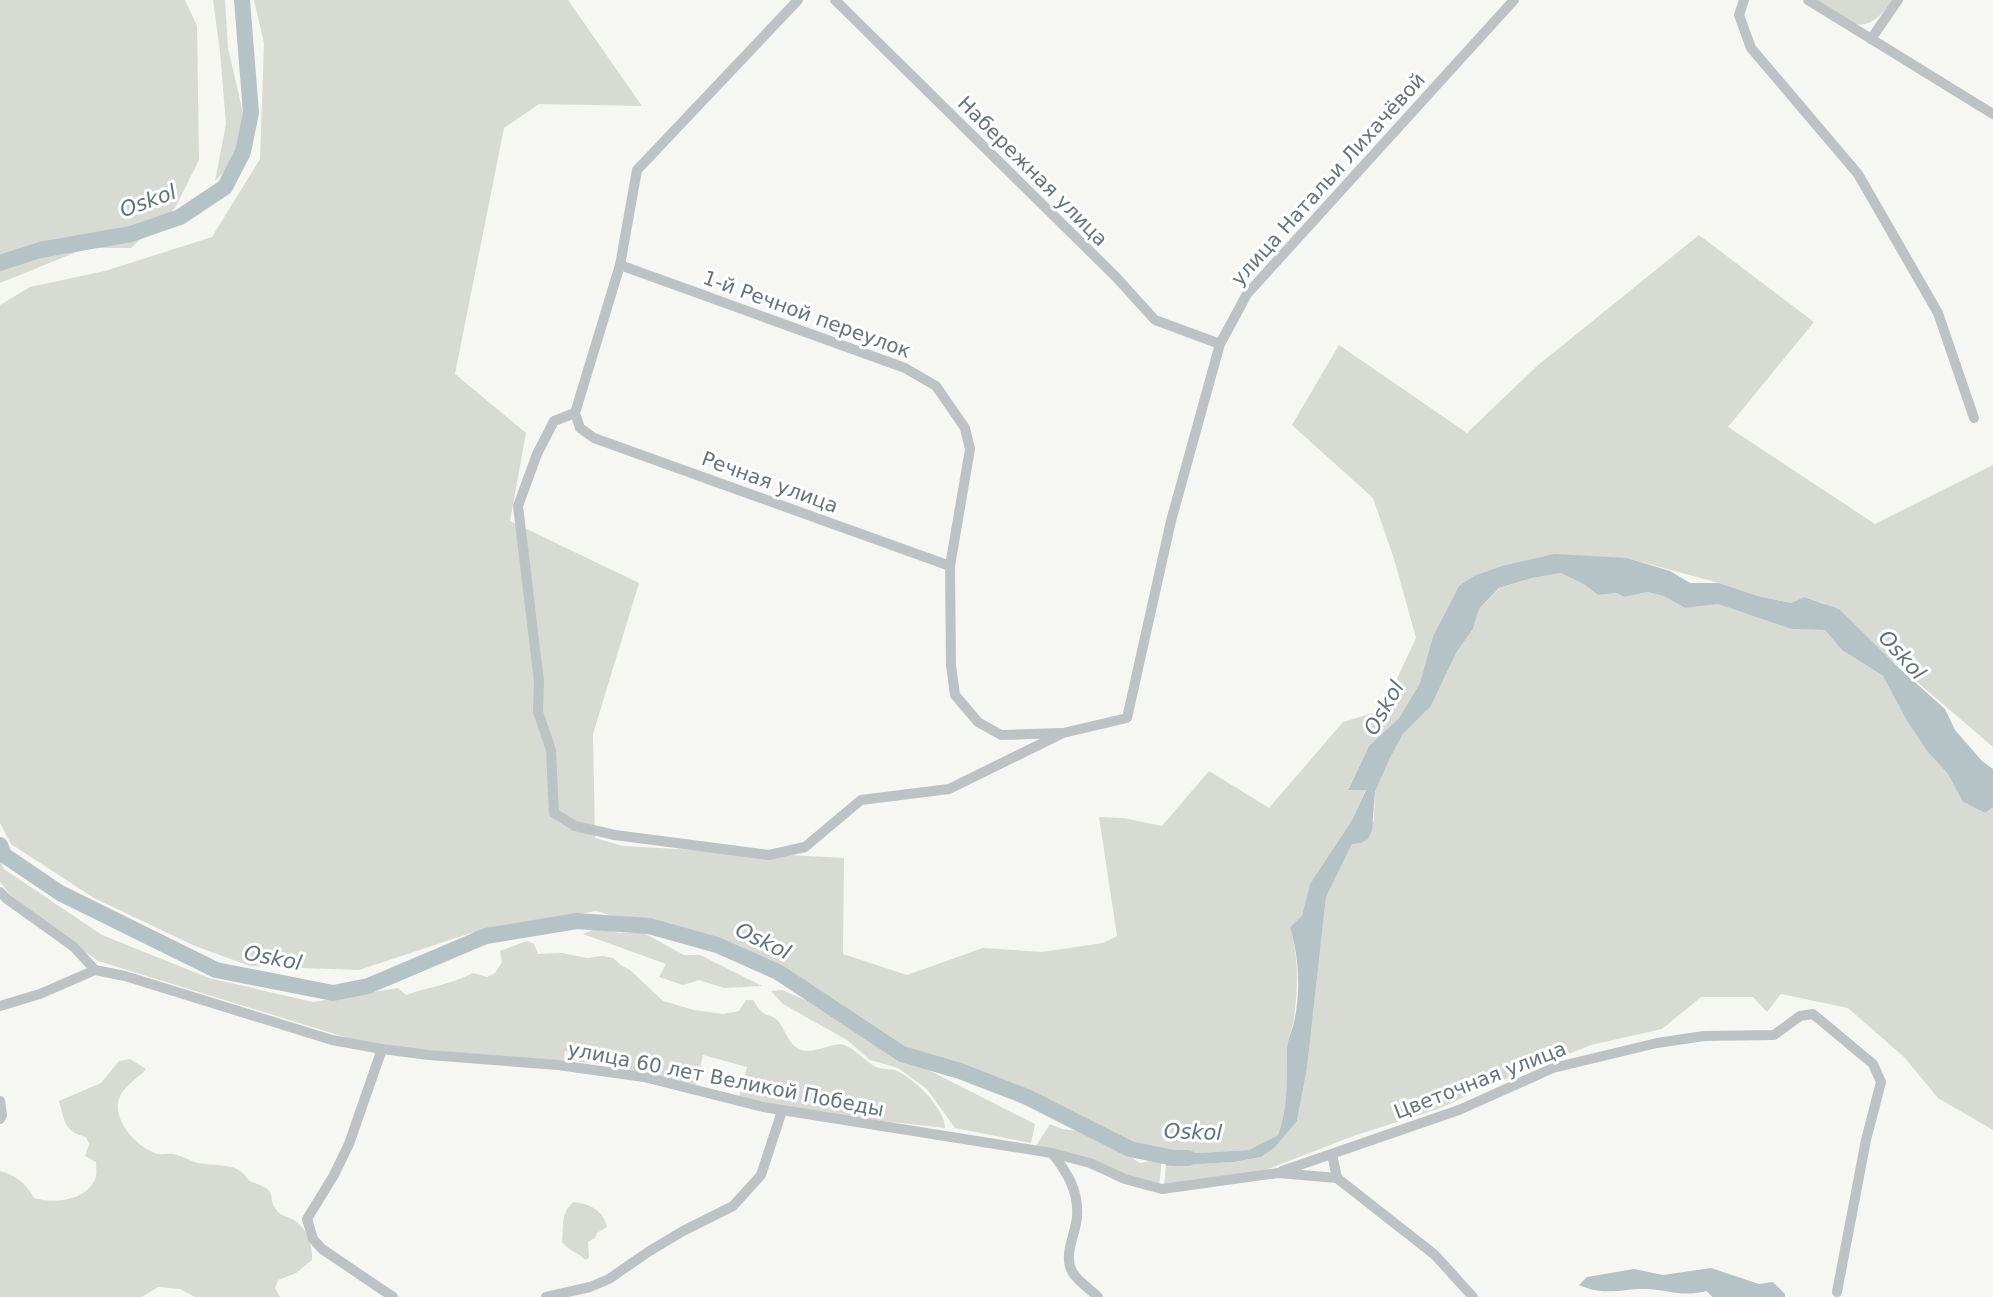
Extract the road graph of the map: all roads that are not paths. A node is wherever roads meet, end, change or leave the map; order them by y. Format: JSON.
{"nodes":[{"id":1,"x":798,"y":0,"type":"edge"},
{"id":2,"x":835,"y":0,"type":"edge"},
{"id":3,"x":1514,"y":0,"type":"edge"},
{"id":4,"x":1744,"y":0,"type":"edge"},
{"id":5,"x":1808,"y":0,"type":"edge"},
{"id":6,"x":1898,"y":0,"type":"edge"},
{"id":7,"x":1871,"y":39,"type":"junction"},
{"id":8,"x":1993,"y":114,"type":"edge"},
{"id":9,"x":620,"y":265,"type":"junction"},
{"id":10,"x":1220,"y":344,"type":"junction"},
{"id":11,"x":575,"y":413,"type":"junction"},
{"id":12,"x":1974,"y":418,"type":"dead end"},
{"id":13,"x":950,"y":566,"type":"junction"},
{"id":14,"x":1063,"y":732,"type":"junction"},
{"id":15,"x":0,"y":892,"type":"edge"},
{"id":16,"x":95,"y":970,"type":"junction"},
{"id":17,"x":0,"y":1006,"type":"edge"},
{"id":18,"x":382,"y":1049,"type":"junction"},
{"id":19,"x":0,"y":1101,"type":"edge"},
{"id":20,"x":782,"y":1111,"type":"junction"},
{"id":21,"x":0,"y":1119,"type":"edge"},
{"id":22,"x":1052,"y":1154,"type":"junction"},
{"id":23,"x":1332,"y":1154,"type":"junction"},
{"id":24,"x":1278,"y":1173,"type":"junction"},
{"id":25,"x":1337,"y":1178,"type":"junction"},
{"id":26,"x":1837,"y":1292,"type":"dead end"},
{"id":27,"x":393,"y":1297,"type":"edge"},
{"id":28,"x":546,"y":1297,"type":"edge"},
{"id":29,"x":1098,"y":1297,"type":"edge"},
{"id":30,"x":1473,"y":1297,"type":"edge"}],
"edges":[{"from":1,"to":9,"type":"street"},
{"from":2,"to":10,"type":"street","name":"Набережная улица"},
{"from":3,"to":10,"type":"street","name":"улица Натальи Лихачёвой"},
{"from":4,"to":12,"type":"street"},
{"from":5,"to":7,"type":"street"},
{"from":6,"to":7,"type":"street"},
{"from":7,"to":8,"type":"street"},
{"from":9,"to":11,"type":"street"},
{"from":9,"to":13,"type":"street","name":"1-й Речной переулок"},
{"from":10,"to":14,"type":"street","name":"улица Натальи Лихачёвой"},
{"from":11,"to":13,"type":"street","name":"Речная улица"},
{"from":11,"to":14,"type":"street"},
{"from":13,"to":14,"type":"street","name":"1-й Речной переулок"},
{"from":15,"to":16,"type":"street"},
{"from":16,"to":17,"type":"street"},
{"from":16,"to":18,"type":"street","name":"улица 60 лет Великой Победы"},
{"from":18,"to":20,"type":"street","name":"улица 60 лет Великой Победы"},
{"from":18,"to":27,"type":"street"},
{"from":19,"to":21,"type":"street"},
{"from":20,"to":22,"type":"street","name":"улица 60 лет Великой Победы"},
{"from":20,"to":28,"type":"street"},
{"from":22,"to":24,"type":"street","name":"улица 60 лет Великой Победы"},
{"from":22,"to":29,"type":"street"},
{"from":23,"to":24,"type":"street","name":"Цветочная улица"},
{"from":23,"to":25,"type":"street"},
{"from":23,"to":26,"type":"street","name":"Цветочная улица"},
{"from":24,"to":25,"type":"street","name":"улица 60 лет Великой Победы"},
{"from":25,"to":30,"type":"street"}]}
